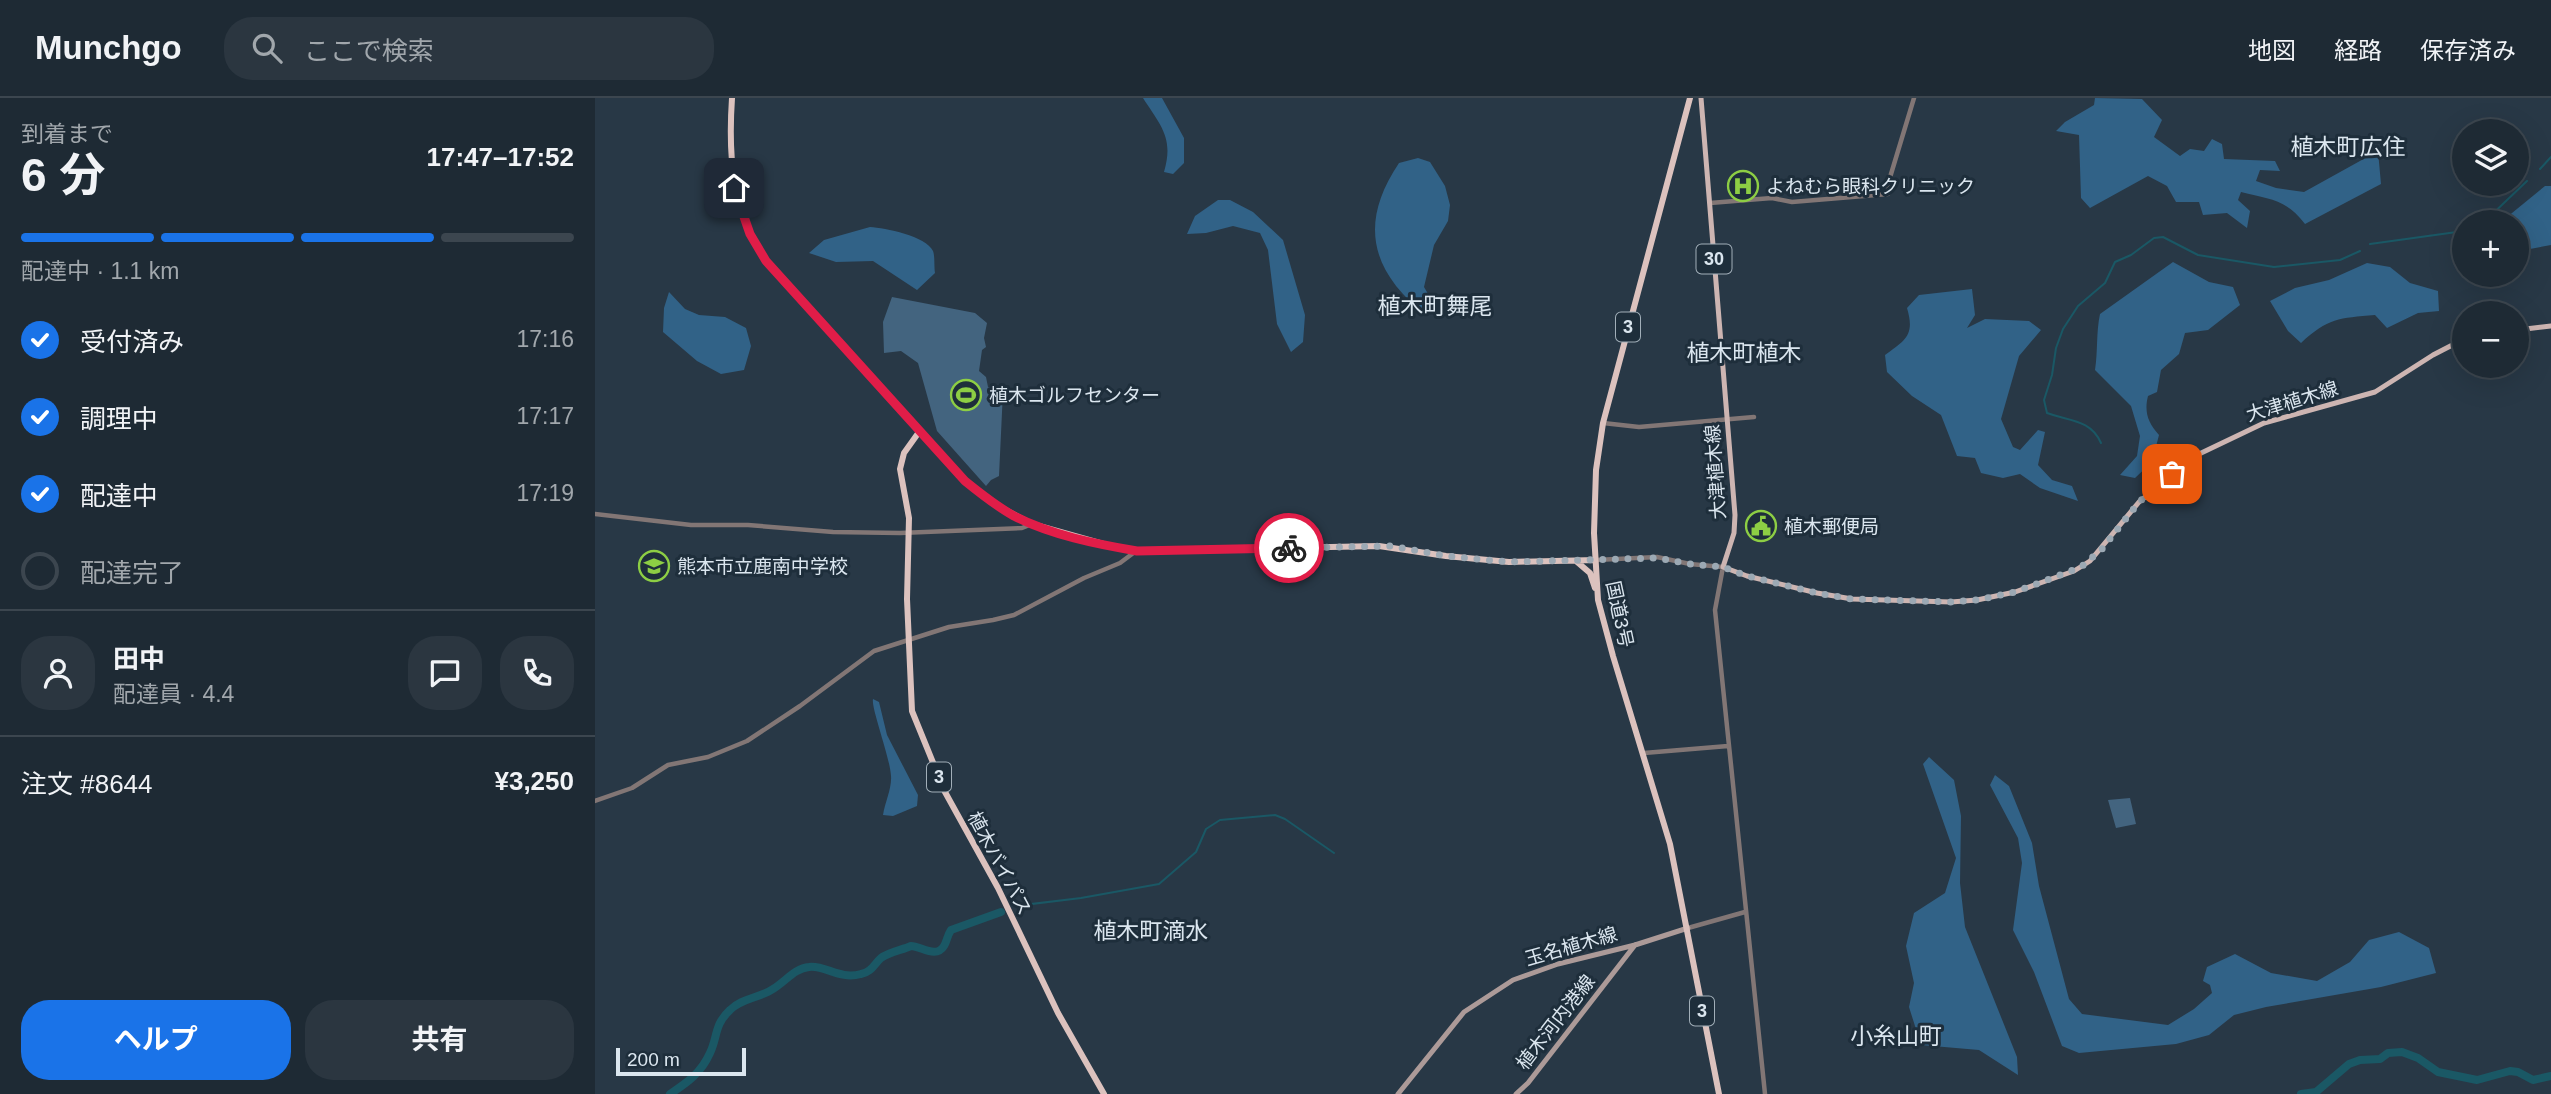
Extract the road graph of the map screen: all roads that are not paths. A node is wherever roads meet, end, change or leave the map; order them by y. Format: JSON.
{"nodes":[{"id":1,"x":731,"y":98,"type":"edge"},
{"id":2,"x":1690,"y":98,"type":"edge"},
{"id":3,"x":1701,"y":98,"type":"edge"},
{"id":4,"x":1914,"y":98,"type":"edge"},
{"id":5,"x":1710,"y":203,"type":"junction"},
{"id":6,"x":2551,"y":326,"type":"edge"},
{"id":7,"x":2529,"y":329,"type":"edge"},
{"id":8,"x":2452,"y":345,"type":"edge"},
{"id":9,"x":1754,"y":417,"type":"dead end"},
{"id":10,"x":1727,"y":421,"type":"junction"},
{"id":11,"x":1603,"y":423,"type":"junction"},
{"id":12,"x":919,"y":432,"type":"junction"},
{"id":13,"x":595,"y":514,"type":"edge"},
{"id":14,"x":1032,"y":524,"type":"junction"},
{"id":15,"x":909,"y":532,"type":"junction"},
{"id":16,"x":1137,"y":551,"type":"junction"},
{"id":17,"x":1576,"y":560,"type":"junction"},
{"id":18,"x":1595,"y":560,"type":"junction"},
{"id":19,"x":1723,"y":567,"type":"junction"},
{"id":20,"x":1598,"y":600,"type":"junction"},
{"id":21,"x":908,"y":640,"type":"junction"},
{"id":22,"x":1728,"y":746,"type":"junction"},
{"id":23,"x":1644,"y":753,"type":"junction"},
{"id":24,"x":595,"y":801,"type":"edge"},
{"id":25,"x":1745,"y":912,"type":"junction"},
{"id":26,"x":1688,"y":928,"type":"junction"},
{"id":27,"x":1635,"y":945,"type":"junction"},
{"id":28,"x":1104,"y":1094,"type":"edge"},
{"id":29,"x":1398,"y":1094,"type":"edge"},
{"id":30,"x":1516,"y":1094,"type":"edge"},
{"id":31,"x":1719,"y":1094,"type":"edge"},
{"id":32,"x":1765,"y":1094,"type":"edge"}],
"edges":[{"from":1,"to":12,"type":"highway"},
{"from":2,"to":11,"type":"highway","name":"国道3号","number":"3"},
{"from":3,"to":5,"type":"main road","name":"大津植木線","number":"30"},
{"from":4,"to":5,"type":"street"},
{"from":5,"to":10,"type":"main road","name":"大津植木線","number":"30"},
{"from":6,"to":7,"type":"main road"},
{"from":8,"to":19,"type":"main road","name":"大津植木線"},
{"from":9,"to":10,"type":"street"},
{"from":10,"to":11,"type":"street"},
{"from":10,"to":19,"type":"main road","name":"大津植木線","number":"30"},
{"from":11,"to":18,"type":"highway","name":"国道3号","number":"3"},
{"from":12,"to":14,"type":"highway"},
{"from":12,"to":15,"type":"highway","name":"植木バイパス","number":"3"},
{"from":13,"to":15,"type":"street"},
{"from":14,"to":15,"type":"street"},
{"from":14,"to":16,"type":"highway"},
{"from":15,"to":21,"type":"highway","name":"植木バイパス","number":"3"},
{"from":16,"to":17,"type":"highway"},
{"from":16,"to":21,"type":"street"},
{"from":17,"to":18,"type":"highway"},
{"from":17,"to":20,"type":"highway"},
{"from":18,"to":19,"type":"street"},
{"from":18,"to":20,"type":"highway","name":"国道3号","number":"3"},
{"from":19,"to":22,"type":"street"},
{"from":20,"to":23,"type":"highway","name":"国道3号","number":"3"},
{"from":21,"to":24,"type":"street"},
{"from":21,"to":28,"type":"highway","name":"植木バイパス","number":"3"},
{"from":22,"to":23,"type":"street"},
{"from":22,"to":25,"type":"street"},
{"from":23,"to":26,"type":"highway","name":"国道3号","number":"3"},
{"from":25,"to":26,"type":"street"},
{"from":25,"to":32,"type":"street"},
{"from":26,"to":27,"type":"main road"},
{"from":26,"to":31,"type":"highway","name":"国道3号","number":"3"},
{"from":27,"to":29,"type":"main road","name":"玉名植木線"},
{"from":27,"to":30,"type":"main road","name":"植木河内港線"}]}
